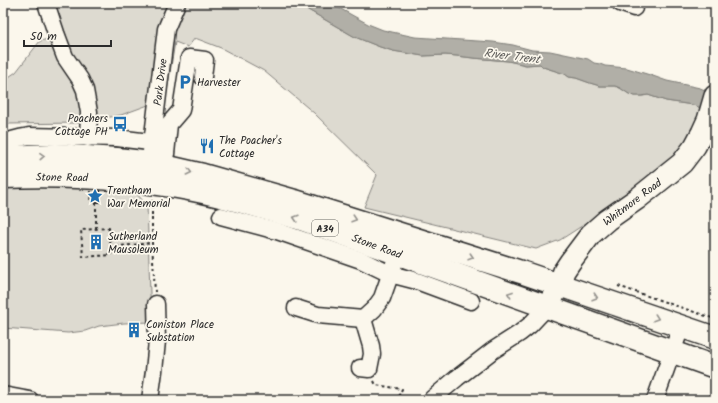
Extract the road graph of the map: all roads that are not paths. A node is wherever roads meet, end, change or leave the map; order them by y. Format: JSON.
{"nodes":[{"id":1,"x":46,"y":3,"type":"edge"},
{"id":2,"x":177,"y":3,"type":"edge"},
{"id":3,"x":204,"y":77,"type":"dead end"},
{"id":4,"x":715,"y":96,"type":"edge"},
{"id":5,"x":88,"y":138,"type":"junction"},
{"id":6,"x":3,"y":146,"type":"edge"},
{"id":7,"x":3,"y":157,"type":"edge"},
{"id":8,"x":157,"y":160,"type":"junction"},
{"id":9,"x":3,"y":177,"type":"edge"},
{"id":10,"x":221,"y":216,"type":"dead end"},
{"id":11,"x":398,"y":254,"type":"junction"},
{"id":12,"x":390,"y":274,"type":"junction"},
{"id":13,"x":559,"y":286,"type":"junction"},
{"id":14,"x":471,"y":301,"type":"dead end"},
{"id":15,"x":156,"y":304,"type":"road end"},
{"id":16,"x":547,"y":307,"type":"junction"},
{"id":17,"x":296,"y":308,"type":"dead end"},
{"id":18,"x":363,"y":319,"type":"junction"},
{"id":19,"x":681,"y":327,"type":"junction"},
{"id":20,"x":715,"y":338,"type":"edge"},
{"id":21,"x":672,"y":352,"type":"junction"},
{"id":22,"x":715,"y":368,"type":"edge"},
{"id":23,"x":365,"y":369,"type":"road end"},
{"id":24,"x":3,"y":395,"type":"edge"},
{"id":25,"x":432,"y":399,"type":"dead end"},
{"id":26,"x":30,"y":400,"type":"edge"},
{"id":27,"x":150,"y":400,"type":"edge"},
{"id":28,"x":656,"y":400,"type":"edge"}],
"edges":[{"from":1,"to":5,"type":"street"},
{"from":2,"to":8,"type":"street","name":"Park Drive"},
{"from":3,"to":8,"type":"street"},
{"from":4,"to":13,"type":"main road","name":"Whitmore Road"},
{"from":5,"to":6,"type":"street"},
{"from":5,"to":8,"type":"street"},
{"from":7,"to":8,"type":"highway","name":"Stone Road","number":"A34","one_way":true},
{"from":8,"to":9,"type":"highway","name":"Stone Road","number":"A34"},
{"from":11,"to":8,"type":"highway","name":"Stone Road","number":"A34","one_way":true},
{"from":8,"to":13,"type":"highway","name":"Stone Road","number":"A34","one_way":true},
{"from":10,"to":12,"type":"street"},
{"from":11,"to":12,"type":"street"},
{"from":16,"to":11,"type":"highway","name":"Stone Road","number":"A34","one_way":true},
{"from":12,"to":14,"type":"street"},
{"from":12,"to":18,"type":"street"},
{"from":13,"to":16,"type":"main road","name":"Whitmore Road"},
{"from":13,"to":19,"type":"highway","name":"Stone Road","number":"A34","one_way":true},
{"from":15,"to":27,"type":"street"},
{"from":16,"to":21,"type":"highway","name":"Stone Road","number":"A34"},
{"from":16,"to":25,"type":"street"},
{"from":17,"to":18,"type":"street"},
{"from":18,"to":23,"type":"street"},
{"from":19,"to":20,"type":"highway","name":"Stone Road","number":"A34"},
{"from":19,"to":21,"type":"street"},
{"from":21,"to":22,"type":"highway","name":"Stone Road","number":"A34"},
{"from":21,"to":28,"type":"street"},
{"from":24,"to":26,"type":"street"}]}
